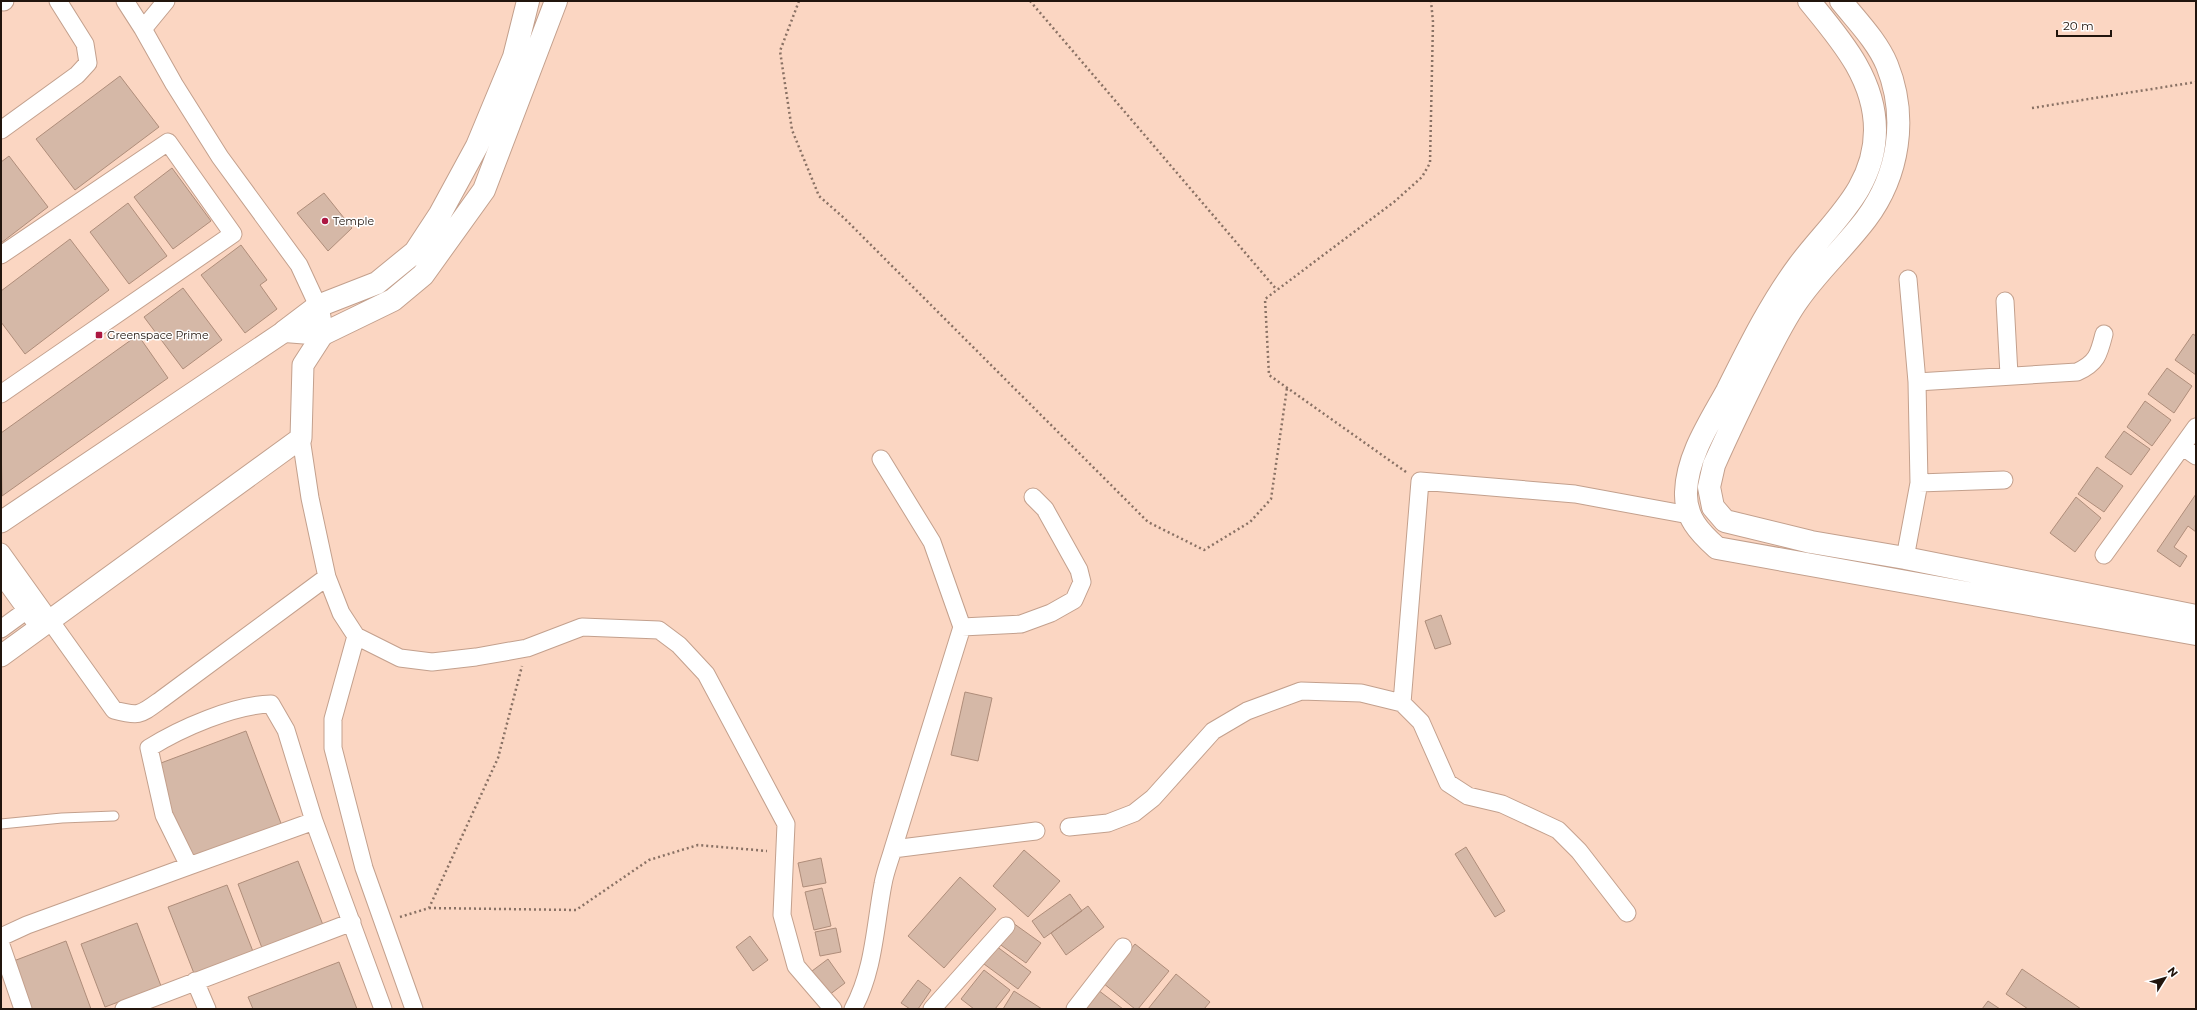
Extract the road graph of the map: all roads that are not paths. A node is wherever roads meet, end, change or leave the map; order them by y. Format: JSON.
{"nodes":[{"id":1,"x":58,"y":1,"type":"edge"},
{"id":2,"x":125,"y":1,"type":"edge"},
{"id":3,"x":166,"y":1,"type":"edge"},
{"id":4,"x":528,"y":1,"type":"edge"},
{"id":5,"x":556,"y":1,"type":"edge"},
{"id":6,"x":1809,"y":1,"type":"edge"},
{"id":7,"x":1841,"y":1,"type":"edge"},
{"id":8,"x":143,"y":29,"type":"junction"},
{"id":9,"x":1,"y":130,"type":"edge"},
{"id":10,"x":1845,"y":209,"type":"junction"},
{"id":11,"x":1862,"y":224,"type":"junction"},
{"id":12,"x":1,"y":255,"type":"edge"},
{"id":13,"x":1908,"y":278,"type":"dead end"},
{"id":14,"x":2005,"y":301,"type":"dead end"},
{"id":15,"x":318,"y":306,"type":"junction"},
{"id":16,"x":285,"y":331,"type":"junction"},
{"id":17,"x":323,"y":334,"type":"junction"},
{"id":18,"x":2104,"y":334,"type":"dead end"},
{"id":19,"x":2008,"y":375,"type":"junction"},
{"id":20,"x":1916,"y":382,"type":"junction"},
{"id":21,"x":1,"y":394,"type":"edge"},
{"id":22,"x":2196,"y":428,"type":"edge"},
{"id":23,"x":301,"y":438,"type":"junction"},
{"id":24,"x":2189,"y":451,"type":"edge"},
{"id":25,"x":881,"y":459,"type":"dead end"},
{"id":26,"x":2004,"y":480,"type":"dead end"},
{"id":27,"x":1920,"y":483,"type":"junction"},
{"id":28,"x":1033,"y":497,"type":"dead end"},
{"id":29,"x":1689,"y":515,"type":"junction"},
{"id":30,"x":1,"y":522,"type":"edge"},
{"id":31,"x":1,"y":552,"type":"edge"},
{"id":32,"x":2104,"y":555,"type":"dead end"},
{"id":33,"x":1905,"y":558,"type":"junction"},
{"id":34,"x":1,"y":575,"type":"edge"},
{"id":35,"x":327,"y":577,"type":"junction"},
{"id":36,"x":2074,"y":603,"type":"junction"},
{"id":37,"x":27,"y":610,"type":"junction"},
{"id":38,"x":2196,"y":616,"type":"edge"},
{"id":39,"x":45,"y":625,"type":"junction"},
{"id":40,"x":962,"y":627,"type":"junction"},
{"id":41,"x":1,"y":629,"type":"edge"},
{"id":42,"x":2196,"y":634,"type":"edge"},
{"id":43,"x":356,"y":636,"type":"junction"},
{"id":44,"x":1,"y":656,"type":"edge"},
{"id":45,"x":1402,"y":703,"type":"junction"},
{"id":46,"x":114,"y":816,"type":"dead end"},
{"id":47,"x":314,"y":821,"type":"junction"},
{"id":48,"x":1,"y":824,"type":"edge"},
{"id":49,"x":1069,"y":827,"type":"dead end"},
{"id":50,"x":1036,"y":831,"type":"dead end"},
{"id":51,"x":893,"y":849,"type":"junction"},
{"id":52,"x":189,"y":866,"type":"junction"},
{"id":53,"x":1627,"y":913,"type":"dead end"},
{"id":54,"x":352,"y":922,"type":"junction"},
{"id":55,"x":1006,"y":926,"type":"dead end"},
{"id":56,"x":1,"y":937,"type":"edge"},
{"id":57,"x":1,"y":945,"type":"edge"},
{"id":58,"x":1124,"y":947,"type":"dead end"},
{"id":59,"x":195,"y":981,"type":"junction"},
{"id":60,"x":23,"y":1009,"type":"edge"},
{"id":61,"x":124,"y":1009,"type":"edge"},
{"id":62,"x":207,"y":1009,"type":"edge"},
{"id":63,"x":383,"y":1009,"type":"edge"},
{"id":64,"x":414,"y":1009,"type":"edge"},
{"id":65,"x":833,"y":1009,"type":"edge"},
{"id":66,"x":853,"y":1009,"type":"edge"},
{"id":67,"x":932,"y":1009,"type":"edge"},
{"id":68,"x":1075,"y":1009,"type":"edge"}],
"edges":[{"from":1,"to":9,"type":"street"},
{"from":2,"to":8,"type":"street"},
{"from":3,"to":8,"type":"street"},
{"from":4,"to":15,"type":"main road"},
{"from":5,"to":17,"type":"main road"},
{"from":6,"to":10,"type":"main road"},
{"from":7,"to":11,"type":"main road"},
{"from":8,"to":15,"type":"street"},
{"from":10,"to":11,"type":"main road"},
{"from":10,"to":29,"type":"main road"},
{"from":11,"to":33,"type":"main road"},
{"from":12,"to":21,"type":"street"},
{"from":13,"to":20,"type":"street"},
{"from":14,"to":19,"type":"street"},
{"from":15,"to":16,"type":"main road"},
{"from":15,"to":17,"type":"street"},
{"from":16,"to":17,"type":"main road"},
{"from":16,"to":30,"type":"street"},
{"from":17,"to":23,"type":"street"},
{"from":18,"to":19,"type":"street"},
{"from":19,"to":20,"type":"street"},
{"from":20,"to":27,"type":"street"},
{"from":22,"to":24,"type":"street"},
{"from":23,"to":35,"type":"street"},
{"from":23,"to":39,"type":"street"},
{"from":24,"to":32,"type":"street"},
{"from":25,"to":40,"type":"street"},
{"from":26,"to":27,"type":"street"},
{"from":27,"to":33,"type":"street"},
{"from":28,"to":40,"type":"street"},
{"from":29,"to":36,"type":"main road"},
{"from":29,"to":45,"type":"street"},
{"from":31,"to":39,"type":"street"},
{"from":33,"to":36,"type":"main road"},
{"from":34,"to":37,"type":"street"},
{"from":35,"to":39,"type":"street"},
{"from":35,"to":43,"type":"street"},
{"from":36,"to":38,"type":"main road"},
{"from":36,"to":42,"type":"main road"},
{"from":37,"to":39,"type":"street"},
{"from":37,"to":41,"type":"street"},
{"from":39,"to":44,"type":"street"},
{"from":40,"to":51,"type":"street"},
{"from":43,"to":64,"type":"street"},
{"from":43,"to":65,"type":"street"},
{"from":45,"to":49,"type":"street"},
{"from":45,"to":53,"type":"street"},
{"from":46,"to":48,"type":"lane"},
{"from":47,"to":52,"type":"street"},
{"from":47,"to":52,"type":"street"},
{"from":47,"to":54,"type":"street"},
{"from":50,"to":51,"type":"street"},
{"from":51,"to":66,"type":"street"},
{"from":52,"to":56,"type":"street"},
{"from":54,"to":59,"type":"street"},
{"from":54,"to":63,"type":"street"},
{"from":55,"to":67,"type":"street"},
{"from":57,"to":60,"type":"street"},
{"from":58,"to":68,"type":"street"},
{"from":59,"to":61,"type":"street"},
{"from":59,"to":62,"type":"street"}]}
